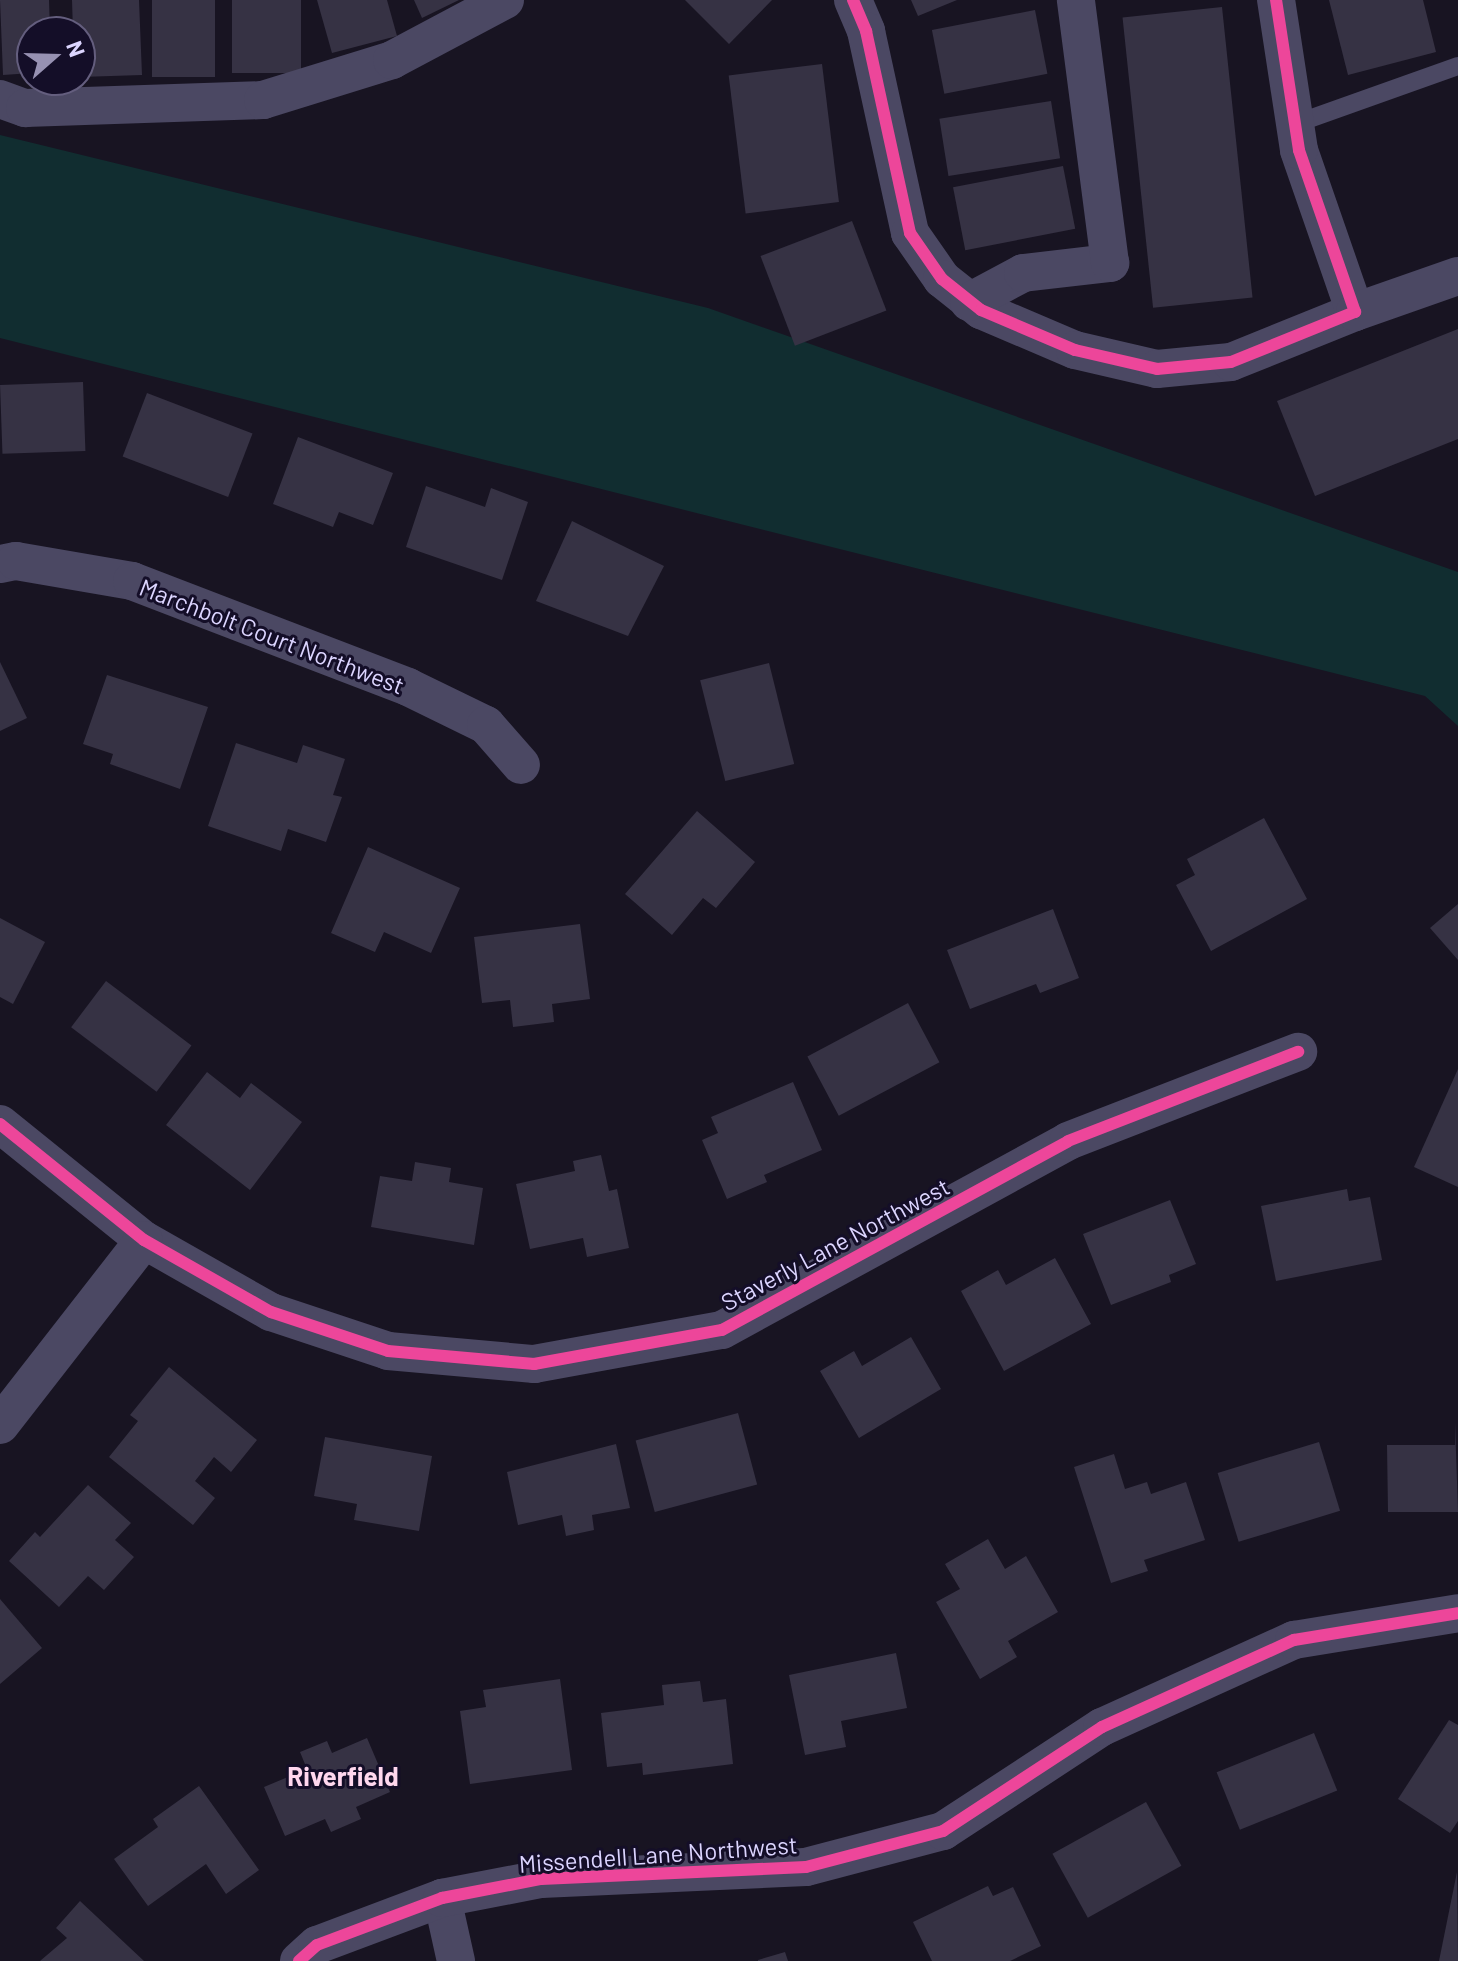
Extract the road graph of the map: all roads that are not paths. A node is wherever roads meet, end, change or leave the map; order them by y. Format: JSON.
{"nodes":[{"id":1,"x":505,"y":0,"type":"edge"},
{"id":2,"x":853,"y":0,"type":"edge"},
{"id":3,"x":1076,"y":0,"type":"edge"},
{"id":4,"x":1276,"y":0,"type":"edge"},
{"id":5,"x":1458,"y":66,"type":"edge"},
{"id":6,"x":0,"y":99,"type":"edge"},
{"id":7,"x":1295,"y":124,"type":"junction"},
{"id":8,"x":1458,"y":276,"type":"edge"},
{"id":9,"x":969,"y":302,"type":"junction"},
{"id":10,"x":1355,"y":312,"type":"junction"},
{"id":11,"x":0,"y":564,"type":"edge"},
{"id":12,"x":521,"y":765,"type":"dead end"},
{"id":13,"x":1298,"y":1052,"type":"dead end"},
{"id":14,"x":0,"y":1124,"type":"edge"},
{"id":15,"x":144,"y":1240,"type":"junction"},
{"id":16,"x":0,"y":1425,"type":"edge"},
{"id":17,"x":1458,"y":1613,"type":"edge"},
{"id":18,"x":442,"y":1898,"type":"junction"},
{"id":19,"x":299,"y":1961,"type":"edge"},
{"id":20,"x":456,"y":1961,"type":"edge"}],
"edges":[{"from":1,"to":6,"type":"street"},
{"from":2,"to":9,"type":"street"},
{"from":3,"to":9,"type":"street"},
{"from":4,"to":7,"type":"street"},
{"from":5,"to":7,"type":"lane"},
{"from":7,"to":10,"type":"street"},
{"from":8,"to":10,"type":"street"},
{"from":9,"to":10,"type":"street"},
{"from":11,"to":12,"type":"street","name":"Marchbolt Court Northwest"},
{"from":13,"to":15,"type":"street","name":"Staverly Lane Northwest"},
{"from":14,"to":15,"type":"street","name":"Staverly Lane Northwest"},
{"from":15,"to":16,"type":"street"},
{"from":17,"to":18,"type":"street","name":"Missendell Lane Northwest"},
{"from":18,"to":19,"type":"street","name":"Missendell Lane Northwest"},
{"from":18,"to":20,"type":"street"}]}
